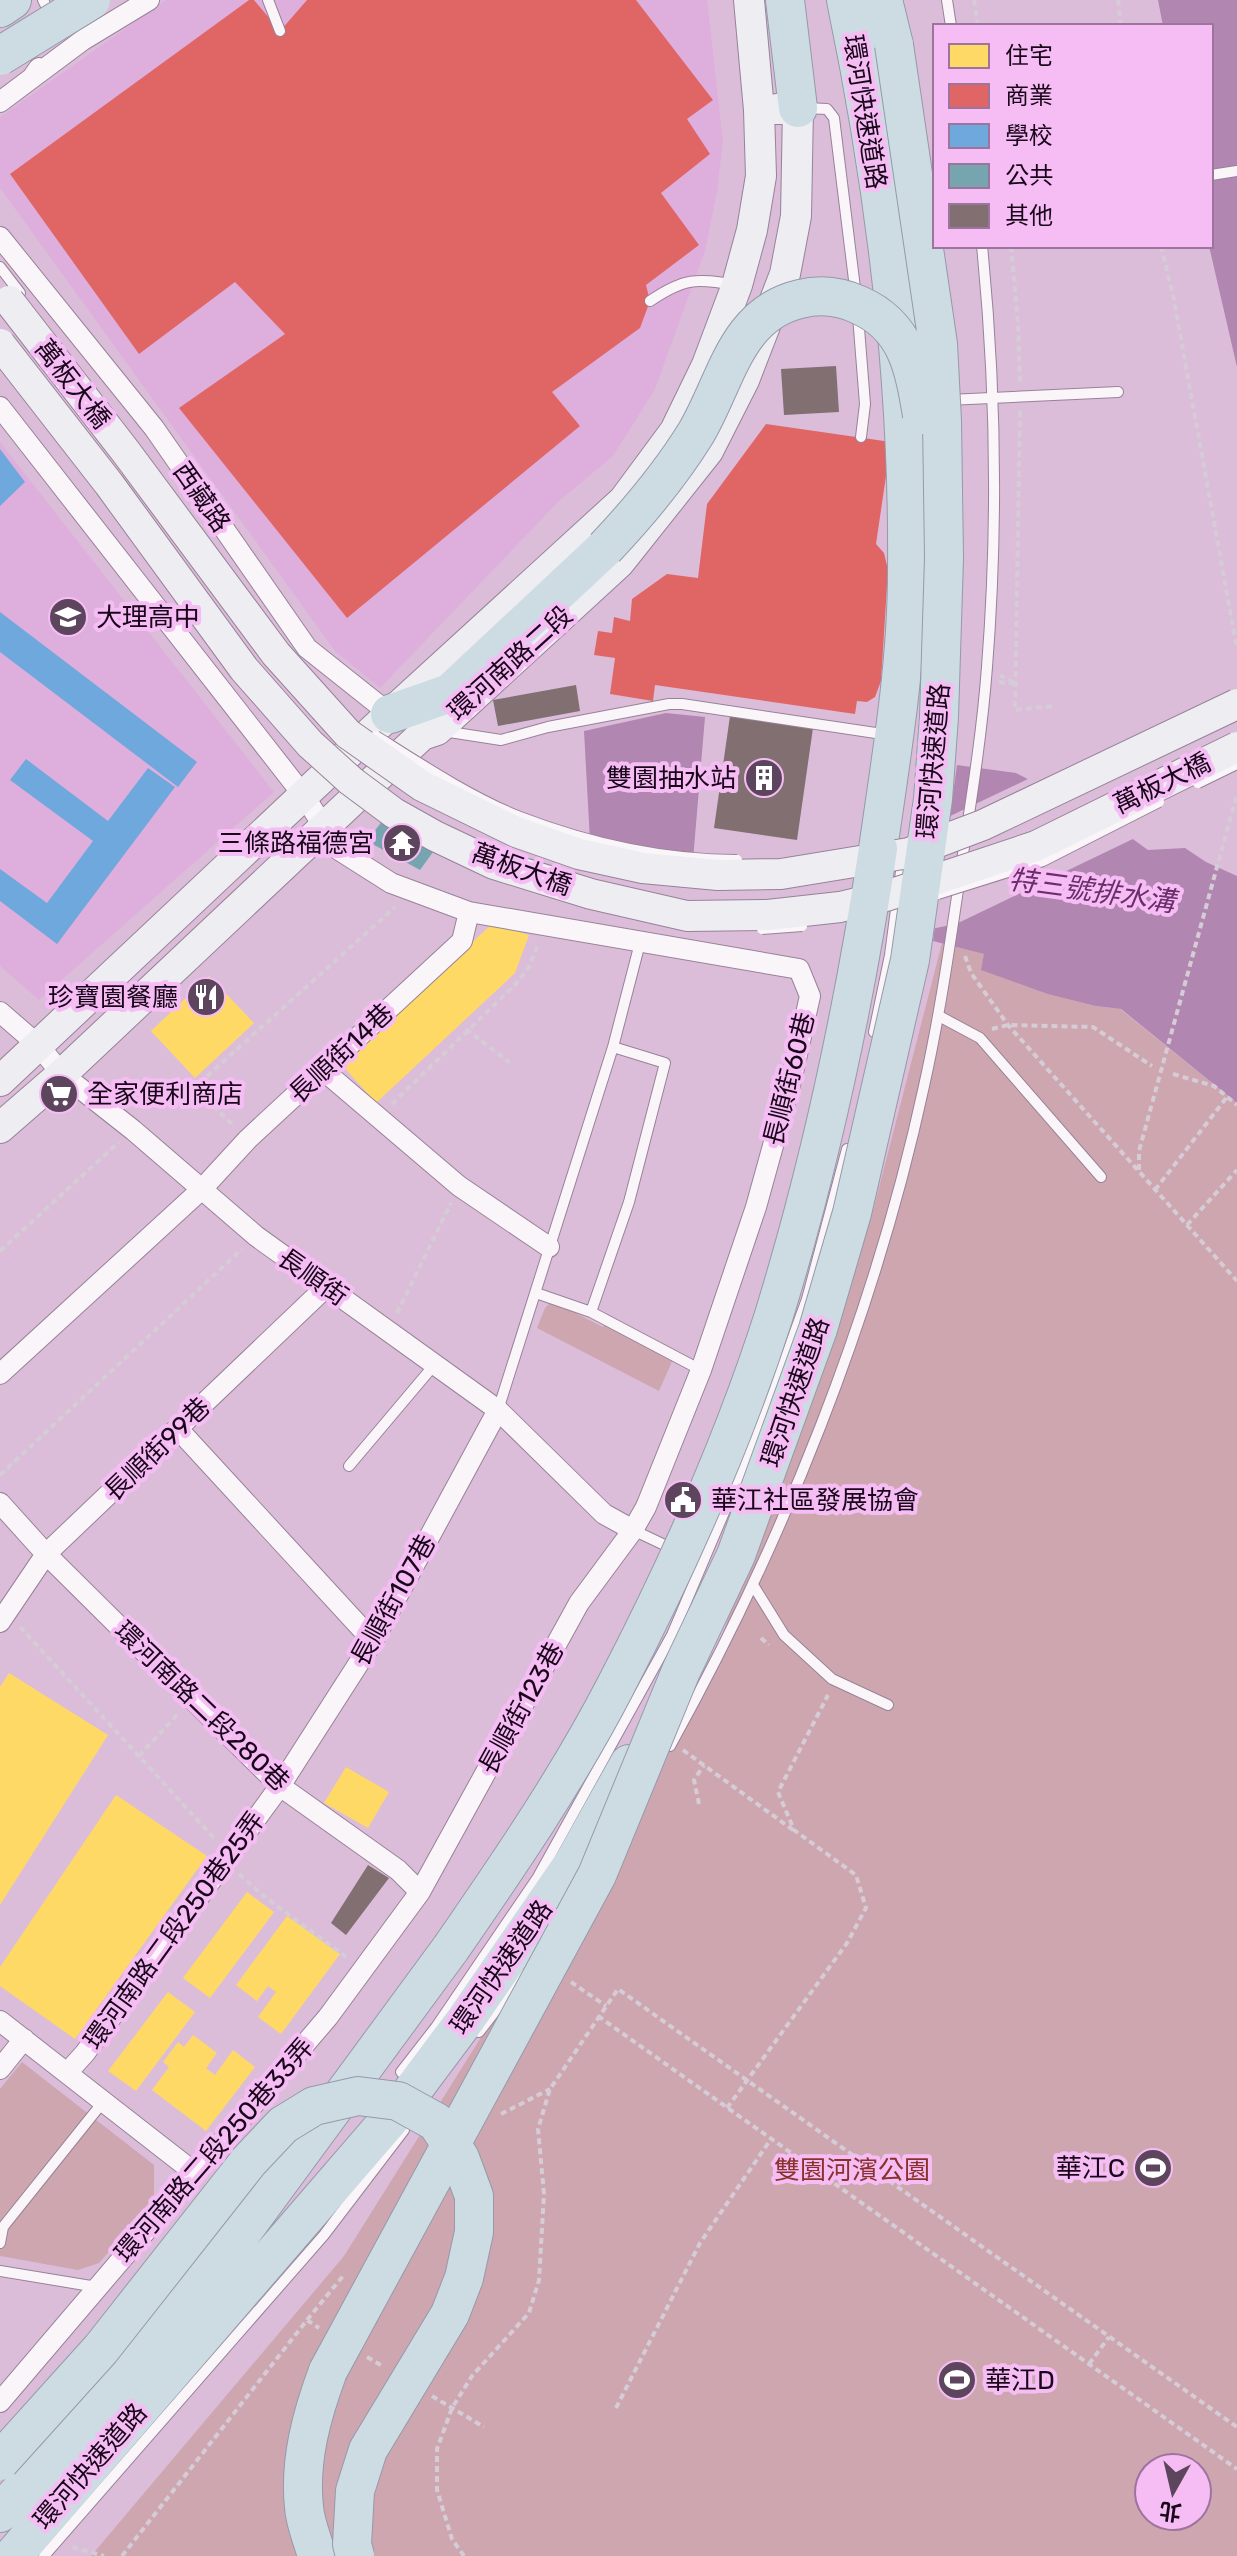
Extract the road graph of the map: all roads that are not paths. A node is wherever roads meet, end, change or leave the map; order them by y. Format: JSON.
{"nodes":[{"id":1,"x":12,"y":0,"type":"edge"},
{"id":2,"x":91,"y":0,"type":"edge"},
{"id":3,"x":149,"y":0,"type":"edge"},
{"id":4,"x":268,"y":0,"type":"edge"},
{"id":5,"x":749,"y":0,"type":"edge"},
{"id":6,"x":785,"y":0,"type":"edge"},
{"id":7,"x":846,"y":0,"type":"edge"},
{"id":8,"x":883,"y":0,"type":"edge"},
{"id":9,"x":947,"y":0,"type":"edge"},
{"id":10,"x":50,"y":6,"type":"edge"},
{"id":11,"x":0,"y":8,"type":"edge"},
{"id":12,"x":951,"y":24,"type":"edge"},
{"id":13,"x":280,"y":31,"type":"dead end"},
{"id":14,"x":0,"y":56,"type":"edge"},
{"id":15,"x":32,"y":78,"type":"junction"},
{"id":16,"x":906,"y":100,"type":"dead end"},
{"id":17,"x":0,"y":102,"type":"edge"},
{"id":18,"x":798,"y":108,"type":"junction"},
{"id":19,"x":759,"y":110,"type":"junction"},
{"id":20,"x":1237,"y":171,"type":"edge"},
{"id":21,"x":1213,"y":175,"type":"edge"},
{"id":22,"x":933,"y":231,"type":"edge"},
{"id":23,"x":0,"y":237,"type":"edge"},
{"id":24,"x":935,"y":248,"type":"edge"},
{"id":25,"x":982,"y":248,"type":"edge"},
{"id":26,"x":0,"y":267,"type":"edge"},
{"id":27,"x":737,"y":285,"type":"junction"},
{"id":28,"x":14,"y":298,"type":"edge"},
{"id":29,"x":650,"y":301,"type":"dead end"},
{"id":30,"x":0,"y":344,"type":"edge"},
{"id":31,"x":77,"y":369,"type":"dead end"},
{"id":32,"x":1118,"y":392,"type":"dead end"},
{"id":33,"x":993,"y":398,"type":"junction"},
{"id":34,"x":920,"y":402,"type":"junction"},
{"id":35,"x":0,"y":407,"type":"edge"},
{"id":36,"x":675,"y":431,"type":"junction"},
{"id":37,"x":861,"y":437,"type":"dead end"},
{"id":38,"x":67,"y":450,"type":"dead end"},
{"id":39,"x":708,"y":451,"type":"junction"},
{"id":40,"x":229,"y":571,"type":"dead end"},
{"id":41,"x":1237,"y":692,"type":"edge"},
{"id":42,"x":1237,"y":704,"type":"edge"},
{"id":43,"x":939,"y":717,"type":"junction"},
{"id":44,"x":375,"y":720,"type":"junction"},
{"id":45,"x":430,"y":732,"type":"junction"},
{"id":46,"x":894,"y":736,"type":"junction"},
{"id":47,"x":1237,"y":747,"type":"edge"},
{"id":48,"x":1237,"y":764,"type":"edge"},
{"id":49,"x":1186,"y":789,"type":"dead end"},
{"id":50,"x":1173,"y":795,"type":"dead end"},
{"id":51,"x":304,"y":796,"type":"junction"},
{"id":52,"x":956,"y":822,"type":"dead end"},
{"id":53,"x":322,"y":827,"type":"junction"},
{"id":54,"x":943,"y":827,"type":"dead end"},
{"id":55,"x":917,"y":837,"type":"dead end"},
{"id":56,"x":885,"y":851,"type":"junction"},
{"id":57,"x":749,"y":860,"type":"dead end"},
{"id":58,"x":469,"y":912,"type":"junction"},
{"id":59,"x":855,"y":917,"type":"dead end"},
{"id":60,"x":815,"y":925,"type":"dead end"},
{"id":61,"x":730,"y":928,"type":"dead end"},
{"id":62,"x":746,"y":928,"type":"dead end"},
{"id":63,"x":640,"y":943,"type":"junction"},
{"id":64,"x":0,"y":1012,"type":"edge"},
{"id":65,"x":939,"y":1016,"type":"junction"},
{"id":66,"x":38,"y":1045,"type":"junction"},
{"id":67,"x":613,"y":1047,"type":"junction"},
{"id":68,"x":871,"y":1047,"type":"dead end"},
{"id":69,"x":324,"y":1071,"type":"junction"},
{"id":70,"x":62,"y":1074,"type":"junction"},
{"id":71,"x":0,"y":1081,"type":"edge"},
{"id":72,"x":0,"y":1128,"type":"edge"},
{"id":73,"x":850,"y":1140,"type":"dead end"},
{"id":74,"x":1101,"y":1177,"type":"dead end"},
{"id":75,"x":202,"y":1189,"type":"junction"},
{"id":76,"x":549,"y":1247,"type":"junction"},
{"id":77,"x":327,"y":1286,"type":"junction"},
{"id":78,"x":536,"y":1293,"type":"junction"},
{"id":79,"x":591,"y":1312,"type":"junction"},
{"id":80,"x":435,"y":1364,"type":"junction"},
{"id":81,"x":701,"y":1370,"type":"junction"},
{"id":82,"x":0,"y":1374,"type":"edge"},
{"id":83,"x":498,"y":1410,"type":"junction"},
{"id":84,"x":178,"y":1429,"type":"junction"},
{"id":85,"x":349,"y":1466,"type":"dead end"},
{"id":86,"x":0,"y":1503,"type":"edge"},
{"id":87,"x":633,"y":1530,"type":"junction"},
{"id":88,"x":46,"y":1554,"type":"junction"},
{"id":89,"x":704,"y":1563,"type":"junction"},
{"id":90,"x":753,"y":1585,"type":"junction"},
{"id":91,"x":3,"y":1617,"type":"edge"},
{"id":92,"x":373,"y":1641,"type":"junction"},
{"id":93,"x":681,"y":1671,"type":"junction"},
{"id":94,"x":888,"y":1705,"type":"dead end"},
{"id":95,"x":664,"y":1755,"type":"dead end"},
{"id":96,"x":650,"y":1780,"type":"dead end"},
{"id":97,"x":280,"y":1786,"type":"junction"},
{"id":98,"x":420,"y":1892,"type":"junction"},
{"id":99,"x":545,"y":1944,"type":"dead end"},
{"id":100,"x":527,"y":1970,"type":"dead end"},
{"id":101,"x":0,"y":2021,"type":"edge"},
{"id":102,"x":24,"y":2039,"type":"junction"},
{"id":103,"x":469,"y":2045,"type":"dead end"},
{"id":104,"x":0,"y":2069,"type":"edge"},
{"id":105,"x":401,"y":2072,"type":"dead end"},
{"id":106,"x":67,"y":2073,"type":"junction"},
{"id":107,"x":103,"y":2102,"type":"junction"},
{"id":108,"x":421,"y":2109,"type":"dead end"},
{"id":109,"x":195,"y":2173,"type":"junction"},
{"id":110,"x":0,"y":2243,"type":"edge"},
{"id":111,"x":0,"y":2271,"type":"edge"},
{"id":112,"x":97,"y":2287,"type":"junction"},
{"id":113,"x":0,"y":2402,"type":"edge"},
{"id":114,"x":0,"y":2461,"type":"edge"},
{"id":115,"x":0,"y":2513,"type":"edge"},
{"id":116,"x":13,"y":2556,"type":"edge"},
{"id":117,"x":44,"y":2556,"type":"edge"},
{"id":118,"x":317,"y":2556,"type":"edge"},
{"id":119,"x":355,"y":2556,"type":"edge"}],
"edges":[{"from":1,"to":11,"type":"highway"},
{"from":2,"to":14,"type":"highway","bridge":true},
{"from":3,"to":15,"type":"street"},
{"from":4,"to":13,"type":"lane"},
{"from":5,"to":19,"type":"street","name":"環河南路二段"},
{"from":6,"to":18,"type":"highway"},
{"from":7,"to":34,"type":"highway","name":"環河快速道路"},
{"from":8,"to":43,"type":"highway","name":"環河快速道路","bridge":true},
{"from":9,"to":12,"type":"lane"},
{"from":10,"to":15,"type":"street"},
{"from":15,"to":17,"type":"street"},
{"from":16,"to":22,"type":"lane"},
{"from":18,"to":19,"type":"street"},
{"from":18,"to":37,"type":"lane"},
{"from":18,"to":39,"type":"street","name":"環河南路二段"},
{"from":19,"to":27,"type":"street","name":"環河南路二段"},
{"from":20,"to":21,"type":"lane"},
{"from":23,"to":44,"type":"street","name":"西藏路"},
{"from":24,"to":34,"type":"lane"},
{"from":25,"to":33,"type":"lane"},
{"from":26,"to":28,"type":"lane"},
{"from":27,"to":29,"type":"lane"},
{"from":27,"to":36,"type":"street","name":"環河南路二段"},
{"from":28,"to":42,"type":"street","name":"萬板大橋","bridge":true},
{"from":30,"to":47,"type":"street","name":"萬板大橋","bridge":true},
{"from":31,"to":40,"type":"lane"},
{"from":32,"to":33,"type":"lane"},
{"from":33,"to":34,"type":"lane"},
{"from":33,"to":65,"type":"lane","bridge":true},
{"from":34,"to":46,"type":"highway","name":"環河快速道路"},
{"from":35,"to":51,"type":"street"},
{"from":36,"to":39,"type":"street"},
{"from":36,"to":44,"type":"street","name":"環河南路二段"},
{"from":38,"to":61,"type":"lane"},
{"from":39,"to":45,"type":"street","name":"環河南路二段"},
{"from":41,"to":52,"type":"lane"},
{"from":43,"to":44,"type":"highway","bridge":true},
{"from":43,"to":93,"type":"highway","name":"環河快速道路","bridge":true},
{"from":44,"to":45,"type":"street","name":"西藏路"},
{"from":44,"to":51,"type":"street","name":"環河南路二段"},
{"from":44,"to":57,"type":"lane","bridge":true},
{"from":45,"to":46,"type":"lane"},
{"from":45,"to":53,"type":"street","name":"環河南路二段"},
{"from":46,"to":56,"type":"highway","name":"環河快速道路"},
{"from":48,"to":49,"type":"lane","bridge":true},
{"from":50,"to":59,"type":"lane","bridge":true},
{"from":51,"to":53,"type":"street"},
{"from":51,"to":66,"type":"street","name":"環河南路二段"},
{"from":53,"to":58,"type":"street","name":"長順街60巷"},
{"from":53,"to":70,"type":"street","name":"環河南路二段"},
{"from":54,"to":55,"type":"lane"},
{"from":56,"to":68,"type":"lane"},
{"from":56,"to":115,"type":"highway","name":"環河快速道路","bridge":true},
{"from":58,"to":63,"type":"street","name":"長順街60巷"},
{"from":58,"to":69,"type":"street","name":"長順街14巷"},
{"from":60,"to":62,"type":"lane","bridge":true},
{"from":63,"to":67,"type":"lane"},
{"from":63,"to":81,"type":"street","name":"長順街60巷"},
{"from":64,"to":66,"type":"street","name":"長順街"},
{"from":65,"to":74,"type":"lane"},
{"from":65,"to":90,"type":"lane"},
{"from":66,"to":70,"type":"street","name":"長順街"},
{"from":66,"to":71,"type":"street","name":"環河南路二段"},
{"from":67,"to":76,"type":"lane"},
{"from":67,"to":79,"type":"lane"},
{"from":69,"to":75,"type":"street","name":"長順街14巷"},
{"from":69,"to":76,"type":"street"},
{"from":70,"to":72,"type":"street","name":"環河南路二段"},
{"from":70,"to":75,"type":"street","name":"長順街"},
{"from":73,"to":89,"type":"lane"},
{"from":75,"to":77,"type":"street","name":"長順街"},
{"from":75,"to":82,"type":"street","name":"長順街14巷"},
{"from":76,"to":78,"type":"lane"},
{"from":77,"to":80,"type":"street","name":"長順街"},
{"from":77,"to":84,"type":"street","name":"長順街99巷"},
{"from":78,"to":79,"type":"lane"},
{"from":78,"to":83,"type":"lane"},
{"from":79,"to":81,"type":"lane"},
{"from":80,"to":83,"type":"street","name":"長順街"},
{"from":80,"to":85,"type":"lane"},
{"from":81,"to":87,"type":"street","name":"長順街60巷"},
{"from":83,"to":87,"type":"street","name":"長順街"},
{"from":83,"to":92,"type":"street","name":"長順街107巷"},
{"from":84,"to":88,"type":"street","name":"長順街99巷"},
{"from":84,"to":92,"type":"street"},
{"from":86,"to":88,"type":"street","name":"環河南路二段280巷"},
{"from":87,"to":89,"type":"lane"},
{"from":87,"to":98,"type":"street","name":"長順街123巷"},
{"from":88,"to":91,"type":"street","name":"長順街99巷"},
{"from":88,"to":97,"type":"street","name":"環河南路二段280巷"},
{"from":89,"to":90,"type":"lane"},
{"from":89,"to":105,"type":"lane"},
{"from":90,"to":94,"type":"lane"},
{"from":90,"to":95,"type":"lane"},
{"from":92,"to":97,"type":"street","name":"長順街107巷"},
{"from":93,"to":116,"type":"highway","name":"環河快速道路","bridge":true},
{"from":93,"to":118,"type":"highway","bridge":true},
{"from":96,"to":99,"type":"lane"},
{"from":97,"to":98,"type":"street","name":"環河南路二段280巷"},
{"from":97,"to":106,"type":"street","name":"環河南路二段250巷25弄"},
{"from":98,"to":109,"type":"street","name":"環河南路二段250巷33弄"},
{"from":100,"to":103,"type":"lane"},
{"from":101,"to":102,"type":"street"},
{"from":102,"to":104,"type":"street"},
{"from":102,"to":106,"type":"street"},
{"from":106,"to":107,"type":"street"},
{"from":107,"to":109,"type":"street"},
{"from":107,"to":110,"type":"lane"},
{"from":108,"to":117,"type":"lane"},
{"from":109,"to":112,"type":"street","name":"環河南路二段250巷33弄"},
{"from":111,"to":112,"type":"lane"},
{"from":112,"to":113,"type":"street","name":"環河南路二段250巷33弄"},
{"from":114,"to":119,"type":"highway","bridge":true}]}
